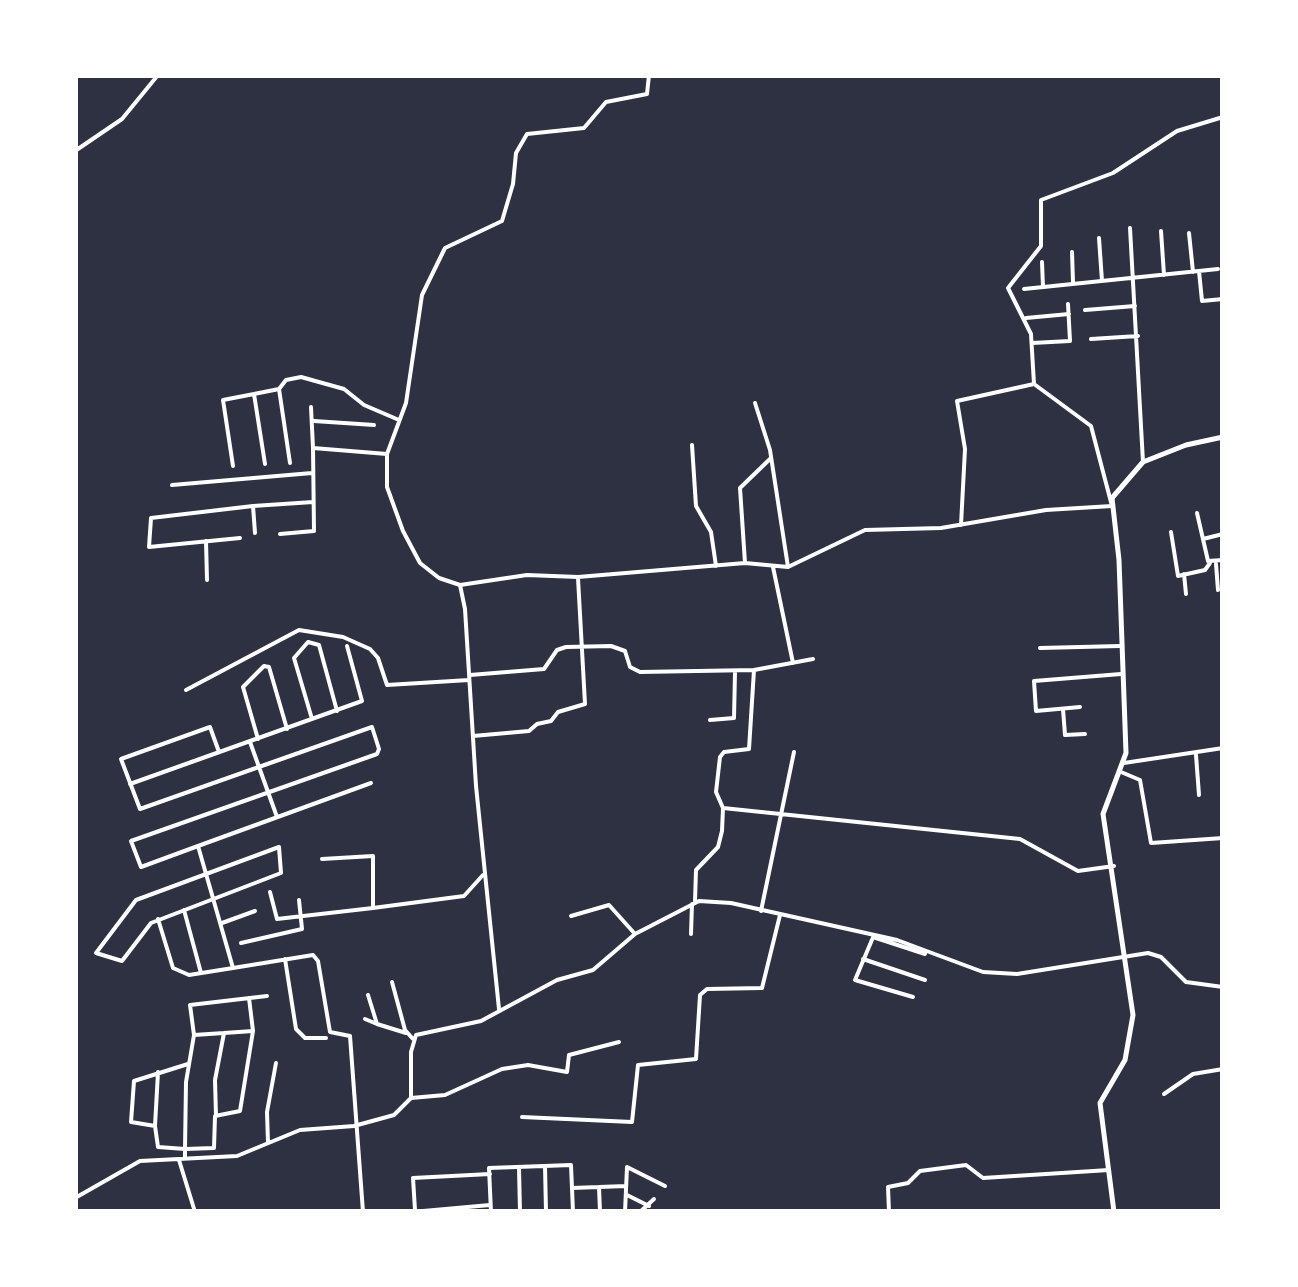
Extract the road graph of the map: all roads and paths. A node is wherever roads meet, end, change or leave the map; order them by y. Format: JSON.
{"nodes":[{"id":1,"x":158,"y":75,"type":"edge"},
{"id":2,"x":649,"y":75,"type":"edge"},
{"id":3,"x":1223,"y":116,"type":"edge"},
{"id":4,"x":75,"y":151,"type":"edge"},
{"id":5,"x":1130,"y":228,"type":"dead end"},
{"id":6,"x":1161,"y":231,"type":"dead end"},
{"id":7,"x":1189,"y":233,"type":"dead end"},
{"id":8,"x":1099,"y":238,"type":"dead end"},
{"id":9,"x":1072,"y":252,"type":"dead end"},
{"id":10,"x":1042,"y":262,"type":"dead end"},
{"id":11,"x":1218,"y":269,"type":"dead end"},
{"id":12,"x":1196,"y":271,"type":"junction"},
{"id":13,"x":1164,"y":274,"type":"junction"},
{"id":14,"x":1132,"y":278,"type":"junction"},
{"id":15,"x":1102,"y":281,"type":"junction"},
{"id":16,"x":1074,"y":284,"type":"junction"},
{"id":17,"x":1043,"y":286,"type":"junction"},
{"id":18,"x":1024,"y":288,"type":"dead end"},
{"id":19,"x":1223,"y":299,"type":"edge"},
{"id":20,"x":1068,"y":304,"type":"dead end"},
{"id":21,"x":1135,"y":306,"type":"junction"},
{"id":22,"x":1085,"y":310,"type":"dead end"},
{"id":23,"x":1069,"y":314,"type":"junction"},
{"id":24,"x":1026,"y":318,"type":"junction"},
{"id":25,"x":1138,"y":336,"type":"junction"},
{"id":26,"x":1091,"y":339,"type":"dead end"},
{"id":27,"x":1032,"y":343,"type":"junction"},
{"id":28,"x":1034,"y":384,"type":"junction"},
{"id":29,"x":278,"y":389,"type":"junction"},
{"id":30,"x":254,"y":394,"type":"junction"},
{"id":31,"x":755,"y":403,"type":"dead end"},
{"id":32,"x":310,"y":408,"type":"dead end"},
{"id":33,"x":399,"y":420,"type":"junction"},
{"id":34,"x":314,"y":421,"type":"junction"},
{"id":35,"x":374,"y":425,"type":"dead end"},
{"id":36,"x":1223,"y":436,"type":"edge"},
{"id":37,"x":692,"y":445,"type":"dead end"},
{"id":38,"x":313,"y":448,"type":"junction"},
{"id":39,"x":387,"y":454,"type":"junction"},
{"id":40,"x":771,"y":458,"type":"junction"},
{"id":41,"x":1144,"y":462,"type":"junction"},
{"id":42,"x":290,"y":463,"type":"dead end"},
{"id":43,"x":265,"y":464,"type":"dead end"},
{"id":44,"x":233,"y":466,"type":"dead end"},
{"id":45,"x":312,"y":473,"type":"junction"},
{"id":46,"x":172,"y":484,"type":"dead end"},
{"id":47,"x":313,"y":502,"type":"junction"},
{"id":48,"x":253,"y":506,"type":"junction"},
{"id":49,"x":1112,"y":506,"type":"junction"},
{"id":50,"x":1197,"y":513,"type":"dead end"},
{"id":51,"x":961,"y":525,"type":"junction"},
{"id":52,"x":1171,"y":532,"type":"dead end"},
{"id":53,"x":255,"y":533,"type":"dead end"},
{"id":54,"x":280,"y":534,"type":"dead end"},
{"id":55,"x":1223,"y":534,"type":"edge"},
{"id":56,"x":240,"y":538,"type":"dead end"},
{"id":57,"x":1203,"y":540,"type":"junction"},
{"id":58,"x":206,"y":542,"type":"junction"},
{"id":59,"x":1223,"y":560,"type":"edge"},
{"id":60,"x":1213,"y":562,"type":"junction"},
{"id":61,"x":745,"y":563,"type":"junction"},
{"id":62,"x":716,"y":566,"type":"junction"},
{"id":63,"x":773,"y":567,"type":"junction"},
{"id":64,"x":788,"y":567,"type":"junction"},
{"id":65,"x":1184,"y":574,"type":"junction"},
{"id":66,"x":578,"y":577,"type":"junction"},
{"id":67,"x":207,"y":580,"type":"dead end"},
{"id":68,"x":460,"y":585,"type":"junction"},
{"id":69,"x":1218,"y":590,"type":"dead end"},
{"id":70,"x":1186,"y":594,"type":"dead end"},
{"id":71,"x":347,"y":646,"type":"dead end"},
{"id":72,"x":1120,"y":646,"type":"junction"},
{"id":73,"x":581,"y":648,"type":"junction"},
{"id":74,"x":1040,"y":648,"type":"dead end"},
{"id":75,"x":813,"y":659,"type":"dead end"},
{"id":76,"x":793,"y":663,"type":"junction"},
{"id":77,"x":754,"y":670,"type":"junction"},
{"id":78,"x":735,"y":672,"type":"junction"},
{"id":79,"x":1121,"y":674,"type":"junction"},
{"id":80,"x":470,"y":678,"type":"junction"},
{"id":81,"x":186,"y":690,"type":"dead end"},
{"id":82,"x":1080,"y":708,"type":"dead end"},
{"id":83,"x":1064,"y":709,"type":"junction"},
{"id":84,"x":336,"y":710,"type":"junction"},
{"id":85,"x":312,"y":720,"type":"junction"},
{"id":86,"x":710,"y":720,"type":"dead end"},
{"id":87,"x":287,"y":728,"type":"junction"},
{"id":88,"x":1085,"y":734,"type":"dead end"},
{"id":89,"x":473,"y":736,"type":"junction"},
{"id":90,"x":258,"y":739,"type":"junction"},
{"id":91,"x":250,"y":742,"type":"junction"},
{"id":92,"x":1223,"y":748,"type":"edge"},
{"id":93,"x":219,"y":752,"type":"junction"},
{"id":94,"x":794,"y":752,"type":"dead end"},
{"id":95,"x":1196,"y":754,"type":"junction"},
{"id":96,"x":1124,"y":763,"type":"junction"},
{"id":97,"x":258,"y":766,"type":"junction"},
{"id":98,"x":1121,"y":772,"type":"junction"},
{"id":99,"x":372,"y":783,"type":"dead end"},
{"id":100,"x":130,"y":784,"type":"junction"},
{"id":101,"x":268,"y":792,"type":"junction"},
{"id":102,"x":1199,"y":795,"type":"dead end"},
{"id":103,"x":723,"y":808,"type":"junction"},
{"id":104,"x":782,"y":814,"type":"junction"},
{"id":105,"x":277,"y":817,"type":"junction"},
{"id":106,"x":1223,"y":838,"type":"edge"},
{"id":107,"x":198,"y":846,"type":"junction"},
{"id":108,"x":322,"y":858,"type":"dead end"},
{"id":109,"x":1114,"y":866,"type":"junction"},
{"id":110,"x":206,"y":874,"type":"junction"},
{"id":111,"x":483,"y":875,"type":"junction"},
{"id":112,"x":270,"y":892,"type":"dead end"},
{"id":113,"x":214,"y":899,"type":"junction"},
{"id":114,"x":299,"y":900,"type":"dead end"},
{"id":115,"x":693,"y":902,"type":"junction"},
{"id":116,"x":373,"y":908,"type":"junction"},
{"id":117,"x":184,"y":910,"type":"junction"},
{"id":118,"x":255,"y":911,"type":"dead end"},
{"id":119,"x":762,"y":911,"type":"junction"},
{"id":120,"x":301,"y":915,"type":"junction"},
{"id":121,"x":780,"y":915,"type":"junction"},
{"id":122,"x":571,"y":916,"type":"dead end"},
{"id":123,"x":158,"y":919,"type":"junction"},
{"id":124,"x":222,"y":923,"type":"junction"},
{"id":125,"x":636,"y":934,"type":"junction"},
{"id":126,"x":692,"y":934,"type":"dead end"},
{"id":127,"x":873,"y":936,"type":"junction"},
{"id":128,"x":241,"y":943,"type":"dead end"},
{"id":129,"x":925,"y":954,"type":"dead end"},
{"id":130,"x":1124,"y":955,"type":"junction"},
{"id":131,"x":285,"y":959,"type":"junction"},
{"id":132,"x":863,"y":959,"type":"junction"},
{"id":133,"x":233,"y":968,"type":"junction"},
{"id":134,"x":201,"y":973,"type":"junction"},
{"id":135,"x":925,"y":980,"type":"dead end"},
{"id":136,"x":392,"y":982,"type":"dead end"},
{"id":137,"x":1223,"y":987,"type":"edge"},
{"id":138,"x":368,"y":995,"type":"dead end"},
{"id":139,"x":267,"y":996,"type":"dead end"},
{"id":140,"x":250,"y":998,"type":"junction"},
{"id":141,"x":913,"y":998,"type":"dead end"},
{"id":142,"x":498,"y":1008,"type":"junction"},
{"id":143,"x":365,"y":1020,"type":"dead end"},
{"id":144,"x":377,"y":1024,"type":"junction"},
{"id":145,"x":253,"y":1031,"type":"junction"},
{"id":146,"x":224,"y":1033,"type":"junction"},
{"id":147,"x":406,"y":1033,"type":"junction"},
{"id":148,"x":194,"y":1035,"type":"junction"},
{"id":149,"x":326,"y":1038,"type":"dead end"},
{"id":150,"x":414,"y":1039,"type":"junction"},
{"id":151,"x":618,"y":1042,"type":"dead end"},
{"id":152,"x":276,"y":1063,"type":"dead end"},
{"id":153,"x":188,"y":1064,"type":"junction"},
{"id":154,"x":1223,"y":1069,"type":"edge"},
{"id":155,"x":158,"y":1072,"type":"junction"},
{"id":156,"x":1164,"y":1094,"type":"dead end"},
{"id":157,"x":411,"y":1098,"type":"junction"},
{"id":158,"x":216,"y":1116,"type":"junction"},
{"id":159,"x":522,"y":1117,"type":"dead end"},
{"id":160,"x":155,"y":1126,"type":"junction"},
{"id":161,"x":354,"y":1126,"type":"junction"},
{"id":162,"x":268,"y":1143,"type":"junction"},
{"id":163,"x":186,"y":1149,"type":"junction"},
{"id":164,"x":182,"y":1158,"type":"junction"},
{"id":165,"x":544,"y":1166,"type":"junction"},
{"id":166,"x":519,"y":1168,"type":"junction"},
{"id":167,"x":1108,"y":1170,"type":"junction"},
{"id":168,"x":490,"y":1174,"type":"junction"},
{"id":169,"x":626,"y":1186,"type":"junction"},
{"id":170,"x":665,"y":1186,"type":"dead end"},
{"id":171,"x":600,"y":1187,"type":"junction"},
{"id":172,"x":572,"y":1188,"type":"junction"},
{"id":173,"x":626,"y":1194,"type":"junction"},
{"id":174,"x":75,"y":1198,"type":"edge"},
{"id":175,"x":654,"y":1199,"type":"dead end"},
{"id":176,"x":649,"y":1206,"type":"junction"},
{"id":177,"x":490,"y":1209,"type":"edge"},
{"id":178,"x":413,"y":1211,"type":"edge"},
{"id":179,"x":195,"y":1212,"type":"edge"},
{"id":180,"x":363,"y":1212,"type":"edge"},
{"id":181,"x":520,"y":1212,"type":"edge"},
{"id":182,"x":546,"y":1212,"type":"edge"},
{"id":183,"x":573,"y":1212,"type":"edge"},
{"id":184,"x":600,"y":1212,"type":"edge"},
{"id":185,"x":625,"y":1212,"type":"edge"},
{"id":186,"x":640,"y":1212,"type":"edge"},
{"id":187,"x":889,"y":1212,"type":"edge"},
{"id":188,"x":1114,"y":1212,"type":"edge"}],
"edges":[{"from":1,"to":4,"type":"street"},
{"from":2,"to":33,"type":"street"},
{"from":3,"to":24,"type":"street"},
{"from":5,"to":14,"type":"street"},
{"from":6,"to":13,"type":"street"},
{"from":7,"to":12,"type":"street"},
{"from":8,"to":15,"type":"street"},
{"from":9,"to":16,"type":"street"},
{"from":10,"to":17,"type":"street"},
{"from":11,"to":12,"type":"street"},
{"from":12,"to":13,"type":"street"},
{"from":12,"to":19,"type":"street"},
{"from":13,"to":14,"type":"street"},
{"from":14,"to":15,"type":"street"},
{"from":14,"to":21,"type":"street"},
{"from":15,"to":16,"type":"street"},
{"from":16,"to":17,"type":"street"},
{"from":17,"to":18,"type":"street"},
{"from":20,"to":23,"type":"street"},
{"from":21,"to":22,"type":"street"},
{"from":21,"to":25,"type":"street"},
{"from":23,"to":24,"type":"street"},
{"from":23,"to":27,"type":"street"},
{"from":24,"to":27,"type":"street"},
{"from":25,"to":26,"type":"street"},
{"from":25,"to":41,"type":"street"},
{"from":27,"to":28,"type":"street"},
{"from":28,"to":49,"type":"street"},
{"from":28,"to":51,"type":"street"},
{"from":29,"to":30,"type":"street"},
{"from":29,"to":33,"type":"street"},
{"from":29,"to":42,"type":"street"},
{"from":30,"to":43,"type":"street"},
{"from":30,"to":44,"type":"street"},
{"from":31,"to":40,"type":"street"},
{"from":32,"to":34,"type":"street"},
{"from":33,"to":39,"type":"street"},
{"from":34,"to":35,"type":"street"},
{"from":34,"to":38,"type":"street"},
{"from":36,"to":41,"type":"street"},
{"from":37,"to":62,"type":"street"},
{"from":38,"to":39,"type":"street"},
{"from":38,"to":45,"type":"street"},
{"from":39,"to":68,"type":"street"},
{"from":40,"to":61,"type":"street"},
{"from":40,"to":64,"type":"street"},
{"from":41,"to":49,"type":"street"},
{"from":45,"to":46,"type":"street"},
{"from":45,"to":47,"type":"street"},
{"from":47,"to":48,"type":"street"},
{"from":47,"to":54,"type":"street"},
{"from":48,"to":53,"type":"street"},
{"from":48,"to":58,"type":"street"},
{"from":49,"to":51,"type":"street"},
{"from":49,"to":72,"type":"street"},
{"from":50,"to":57,"type":"street"},
{"from":51,"to":64,"type":"street"},
{"from":52,"to":65,"type":"street"},
{"from":55,"to":57,"type":"street"},
{"from":56,"to":58,"type":"street"},
{"from":57,"to":60,"type":"street"},
{"from":58,"to":67,"type":"street"},
{"from":59,"to":60,"type":"street"},
{"from":60,"to":65,"type":"street"},
{"from":60,"to":69,"type":"street"},
{"from":61,"to":62,"type":"street"},
{"from":61,"to":63,"type":"street"},
{"from":62,"to":66,"type":"street"},
{"from":63,"to":64,"type":"street"},
{"from":63,"to":76,"type":"street"},
{"from":65,"to":70,"type":"street"},
{"from":66,"to":68,"type":"street"},
{"from":66,"to":73,"type":"street"},
{"from":68,"to":80,"type":"street"},
{"from":71,"to":84,"type":"street"},
{"from":72,"to":74,"type":"street"},
{"from":72,"to":79,"type":"street"},
{"from":73,"to":78,"type":"street"},
{"from":73,"to":80,"type":"street"},
{"from":73,"to":89,"type":"street"},
{"from":75,"to":76,"type":"street"},
{"from":76,"to":77,"type":"street"},
{"from":77,"to":78,"type":"street"},
{"from":77,"to":103,"type":"street"},
{"from":78,"to":86,"type":"street"},
{"from":79,"to":83,"type":"street"},
{"from":79,"to":96,"type":"street"},
{"from":80,"to":81,"type":"street"},
{"from":80,"to":89,"type":"street"},
{"from":82,"to":83,"type":"street"},
{"from":83,"to":88,"type":"street"},
{"from":84,"to":85,"type":"street"},
{"from":84,"to":85,"type":"street"},
{"from":85,"to":87,"type":"street"},
{"from":87,"to":90,"type":"street"},
{"from":87,"to":90,"type":"street"},
{"from":89,"to":111,"type":"street"},
{"from":90,"to":91,"type":"street"},
{"from":91,"to":93,"type":"street"},
{"from":91,"to":97,"type":"street"},
{"from":92,"to":95,"type":"street"},
{"from":93,"to":100,"type":"street"},
{"from":93,"to":100,"type":"street"},
{"from":94,"to":104,"type":"street"},
{"from":95,"to":96,"type":"street"},
{"from":95,"to":102,"type":"street"},
{"from":96,"to":98,"type":"street"},
{"from":97,"to":100,"type":"street"},
{"from":97,"to":101,"type":"street"},
{"from":97,"to":101,"type":"street"},
{"from":98,"to":106,"type":"street"},
{"from":98,"to":109,"type":"street"},
{"from":99,"to":105,"type":"street"},
{"from":101,"to":105,"type":"street"},
{"from":101,"to":107,"type":"street"},
{"from":103,"to":104,"type":"street"},
{"from":103,"to":115,"type":"street"},
{"from":104,"to":109,"type":"street"},
{"from":104,"to":119,"type":"street"},
{"from":105,"to":107,"type":"street"},
{"from":107,"to":110,"type":"street"},
{"from":108,"to":116,"type":"street"},
{"from":109,"to":130,"type":"street"},
{"from":110,"to":113,"type":"street"},
{"from":110,"to":113,"type":"street"},
{"from":110,"to":123,"type":"street"},
{"from":111,"to":116,"type":"street"},
{"from":111,"to":142,"type":"street"},
{"from":112,"to":120,"type":"street"},
{"from":113,"to":117,"type":"street"},
{"from":113,"to":124,"type":"street"},
{"from":114,"to":120,"type":"street"},
{"from":115,"to":119,"type":"street"},
{"from":115,"to":125,"type":"street"},
{"from":115,"to":126,"type":"street"},
{"from":116,"to":120,"type":"street"},
{"from":117,"to":123,"type":"street"},
{"from":117,"to":134,"type":"street"},
{"from":118,"to":124,"type":"street"},
{"from":119,"to":121,"type":"street"},
{"from":120,"to":128,"type":"street"},
{"from":121,"to":127,"type":"street"},
{"from":121,"to":159,"type":"street"},
{"from":122,"to":125,"type":"street"},
{"from":123,"to":134,"type":"street"},
{"from":124,"to":133,"type":"street"},
{"from":125,"to":142,"type":"street"},
{"from":127,"to":129,"type":"street"},
{"from":127,"to":130,"type":"street"},
{"from":127,"to":132,"type":"street"},
{"from":130,"to":137,"type":"street"},
{"from":130,"to":167,"type":"street"},
{"from":131,"to":133,"type":"street"},
{"from":131,"to":149,"type":"street"},
{"from":131,"to":161,"type":"street"},
{"from":132,"to":135,"type":"street"},
{"from":132,"to":141,"type":"street"},
{"from":133,"to":134,"type":"street"},
{"from":136,"to":147,"type":"street"},
{"from":138,"to":144,"type":"street"},
{"from":139,"to":140,"type":"street"},
{"from":140,"to":145,"type":"street"},
{"from":140,"to":148,"type":"street"},
{"from":142,"to":150,"type":"street"},
{"from":143,"to":144,"type":"street"},
{"from":144,"to":147,"type":"street"},
{"from":145,"to":146,"type":"street"},
{"from":145,"to":158,"type":"street"},
{"from":146,"to":148,"type":"street"},
{"from":146,"to":158,"type":"street"},
{"from":147,"to":150,"type":"street"},
{"from":148,"to":153,"type":"street"},
{"from":150,"to":157,"type":"street"},
{"from":151,"to":157,"type":"street"},
{"from":152,"to":162,"type":"street"},
{"from":153,"to":155,"type":"street"},
{"from":153,"to":163,"type":"street"},
{"from":154,"to":156,"type":"street"},
{"from":155,"to":160,"type":"street"},
{"from":155,"to":160,"type":"street"},
{"from":157,"to":161,"type":"street"},
{"from":158,"to":163,"type":"street"},
{"from":160,"to":163,"type":"street"},
{"from":161,"to":162,"type":"street"},
{"from":161,"to":180,"type":"street"},
{"from":162,"to":164,"type":"street"},
{"from":163,"to":164,"type":"street"},
{"from":164,"to":174,"type":"street"},
{"from":164,"to":179,"type":"street"},
{"from":165,"to":166,"type":"street"},
{"from":165,"to":172,"type":"street"},
{"from":165,"to":182,"type":"street"},
{"from":166,"to":168,"type":"street"},
{"from":166,"to":181,"type":"street"},
{"from":167,"to":187,"type":"street"},
{"from":167,"to":188,"type":"street"},
{"from":168,"to":177,"type":"street"},
{"from":168,"to":178,"type":"street"},
{"from":169,"to":170,"type":"street"},
{"from":169,"to":171,"type":"street"},
{"from":169,"to":173,"type":"street"},
{"from":171,"to":172,"type":"street"},
{"from":171,"to":184,"type":"street"},
{"from":172,"to":183,"type":"street"},
{"from":173,"to":176,"type":"street"},
{"from":173,"to":185,"type":"street"},
{"from":175,"to":176,"type":"street"},
{"from":176,"to":186,"type":"street"},
{"from":177,"to":178,"type":"street"}]}
